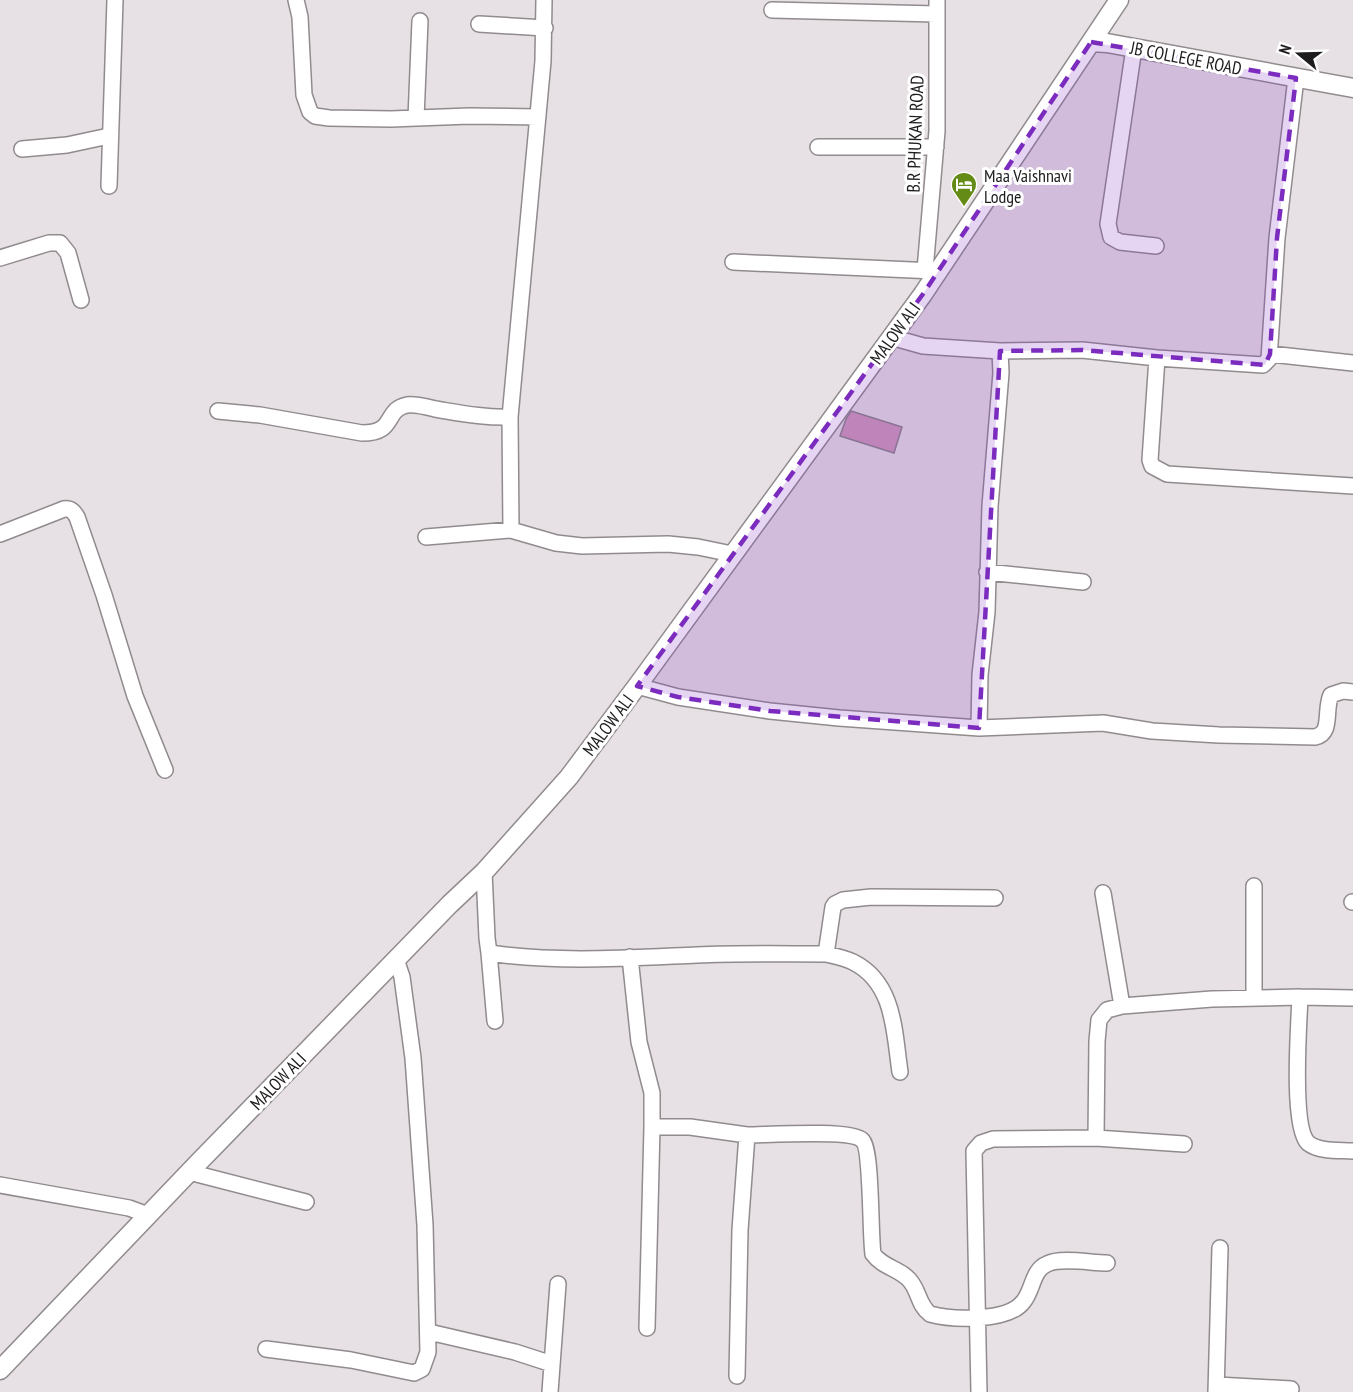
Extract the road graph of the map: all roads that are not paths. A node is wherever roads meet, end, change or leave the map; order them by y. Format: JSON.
{"nodes":[{"id":1,"x":115,"y":0,"type":"edge"},
{"id":2,"x":296,"y":0,"type":"edge"},
{"id":3,"x":544,"y":0,"type":"edge"},
{"id":4,"x":1119,"y":0,"type":"edge"},
{"id":5,"x":937,"y":7,"type":"edge"},
{"id":6,"x":772,"y":10,"type":"dead end"},
{"id":7,"x":420,"y":21,"type":"dead end"},
{"id":8,"x":479,"y":24,"type":"dead end"},
{"id":9,"x":545,"y":28,"type":"junction"},
{"id":10,"x":1091,"y":42,"type":"junction"},
{"id":11,"x":1134,"y":48,"type":"junction"},
{"id":12,"x":1296,"y":78,"type":"junction"},
{"id":13,"x":1353,"y":88,"type":"edge"},
{"id":14,"x":538,"y":117,"type":"junction"},
{"id":15,"x":416,"y":118,"type":"junction"},
{"id":16,"x":109,"y":136,"type":"junction"},
{"id":17,"x":818,"y":147,"type":"dead end"},
{"id":18,"x":936,"y":147,"type":"junction"},
{"id":19,"x":22,"y":149,"type":"dead end"},
{"id":20,"x":109,"y":186,"type":"dead end"},
{"id":21,"x":1156,"y":246,"type":"dead end"},
{"id":22,"x":0,"y":258,"type":"edge"},
{"id":23,"x":733,"y":262,"type":"dead end"},
{"id":24,"x":932,"y":271,"type":"junction"},
{"id":25,"x":81,"y":300,"type":"dead end"},
{"id":26,"x":891,"y":337,"type":"junction"},
{"id":27,"x":1000,"y":351,"type":"junction"},
{"id":28,"x":1270,"y":354,"type":"junction"},
{"id":29,"x":1157,"y":358,"type":"junction"},
{"id":30,"x":1353,"y":363,"type":"edge"},
{"id":31,"x":218,"y":411,"type":"dead end"},
{"id":32,"x":510,"y":417,"type":"junction"},
{"id":33,"x":1353,"y":486,"type":"edge"},
{"id":34,"x":511,"y":530,"type":"junction"},
{"id":35,"x":0,"y":534,"type":"edge"},
{"id":36,"x":426,"y":537,"type":"dead end"},
{"id":37,"x":732,"y":554,"type":"junction"},
{"id":38,"x":987,"y":573,"type":"junction"},
{"id":39,"x":1083,"y":582,"type":"dead end"},
{"id":40,"x":637,"y":686,"type":"junction"},
{"id":41,"x":1353,"y":692,"type":"edge"},
{"id":42,"x":979,"y":728,"type":"junction"},
{"id":43,"x":165,"y":770,"type":"dead end"},
{"id":44,"x":484,"y":872,"type":"junction"},
{"id":45,"x":1254,"y":886,"type":"dead end"},
{"id":46,"x":1103,"y":893,"type":"dead end"},
{"id":47,"x":995,"y":898,"type":"dead end"},
{"id":48,"x":489,"y":954,"type":"junction"},
{"id":49,"x":826,"y":954,"type":"junction"},
{"id":50,"x":630,"y":957,"type":"junction"},
{"id":51,"x":396,"y":959,"type":"junction"},
{"id":52,"x":1300,"y":997,"type":"junction"},
{"id":53,"x":1254,"y":998,"type":"junction"},
{"id":54,"x":1353,"y":998,"type":"edge"},
{"id":55,"x":1122,"y":1006,"type":"junction"},
{"id":56,"x":495,"y":1020,"type":"dead end"},
{"id":57,"x":900,"y":1072,"type":"dead end"},
{"id":58,"x":652,"y":1127,"type":"junction"},
{"id":59,"x":747,"y":1135,"type":"junction"},
{"id":60,"x":1096,"y":1138,"type":"junction"},
{"id":61,"x":1184,"y":1144,"type":"dead end"},
{"id":62,"x":1353,"y":1151,"type":"edge"},
{"id":63,"x":189,"y":1172,"type":"junction"},
{"id":64,"x":0,"y":1185,"type":"edge"},
{"id":65,"x":306,"y":1202,"type":"dead end"},
{"id":66,"x":148,"y":1215,"type":"junction"},
{"id":67,"x":1220,"y":1248,"type":"dead end"},
{"id":68,"x":1107,"y":1263,"type":"dead end"},
{"id":69,"x":558,"y":1284,"type":"dead end"},
{"id":70,"x":977,"y":1318,"type":"junction"},
{"id":71,"x":647,"y":1328,"type":"dead end"},
{"id":72,"x":429,"y":1332,"type":"junction"},
{"id":73,"x":266,"y":1349,"type":"dead end"},
{"id":74,"x":552,"y":1364,"type":"junction"},
{"id":75,"x":0,"y":1370,"type":"edge"},
{"id":76,"x":737,"y":1376,"type":"dead end"},
{"id":77,"x":1216,"y":1388,"type":"edge"},
{"id":78,"x":1291,"y":1389,"type":"dead end"},
{"id":79,"x":550,"y":1392,"type":"edge"},
{"id":80,"x":979,"y":1392,"type":"edge"}],
"edges":[{"from":1,"to":16,"type":"street"},
{"from":2,"to":15,"type":"street"},
{"from":3,"to":9,"type":"street"},
{"from":4,"to":10,"type":"street","name":"MALOW ALI"},
{"from":5,"to":6,"type":"street"},
{"from":5,"to":18,"type":"street","name":"B.R PHUKAN ROAD"},
{"from":7,"to":15,"type":"street"},
{"from":8,"to":9,"type":"street"},
{"from":9,"to":14,"type":"street"},
{"from":10,"to":11,"type":"street","name":"JB COLLEGE ROAD"},
{"from":10,"to":24,"type":"street","name":"MALOW ALI"},
{"from":11,"to":12,"type":"street","name":"JB COLLEGE ROAD"},
{"from":11,"to":21,"type":"street"},
{"from":12,"to":13,"type":"street","name":"JB COLLEGE ROAD"},
{"from":12,"to":28,"type":"street"},
{"from":14,"to":15,"type":"street"},
{"from":14,"to":32,"type":"street"},
{"from":16,"to":19,"type":"street"},
{"from":16,"to":20,"type":"street"},
{"from":17,"to":18,"type":"street"},
{"from":18,"to":24,"type":"street","name":"B.R PHUKAN ROAD"},
{"from":22,"to":25,"type":"street"},
{"from":23,"to":24,"type":"street"},
{"from":24,"to":26,"type":"street","name":"MALOW ALI"},
{"from":26,"to":27,"type":"street"},
{"from":26,"to":37,"type":"street","name":"MALOW ALI"},
{"from":27,"to":29,"type":"street"},
{"from":27,"to":38,"type":"street"},
{"from":28,"to":29,"type":"street"},
{"from":28,"to":30,"type":"street"},
{"from":29,"to":33,"type":"street"},
{"from":31,"to":32,"type":"street"},
{"from":32,"to":34,"type":"street"},
{"from":34,"to":36,"type":"street"},
{"from":34,"to":37,"type":"street"},
{"from":35,"to":43,"type":"street"},
{"from":37,"to":40,"type":"street","name":"MALOW ALI"},
{"from":38,"to":39,"type":"street"},
{"from":38,"to":42,"type":"street"},
{"from":40,"to":42,"type":"street"},
{"from":40,"to":44,"type":"street","name":"MALOW ALI"},
{"from":41,"to":42,"type":"street"},
{"from":44,"to":48,"type":"street"},
{"from":44,"to":51,"type":"street","name":"MALOW ALI"},
{"from":45,"to":53,"type":"street"},
{"from":46,"to":55,"type":"street"},
{"from":47,"to":49,"type":"street"},
{"from":48,"to":50,"type":"street"},
{"from":48,"to":56,"type":"street"},
{"from":49,"to":50,"type":"street"},
{"from":49,"to":57,"type":"street"},
{"from":50,"to":58,"type":"street"},
{"from":51,"to":63,"type":"street","name":"MALOW ALI"},
{"from":51,"to":72,"type":"street"},
{"from":52,"to":53,"type":"street"},
{"from":52,"to":54,"type":"street"},
{"from":52,"to":62,"type":"street"},
{"from":53,"to":55,"type":"street"},
{"from":55,"to":60,"type":"street"},
{"from":58,"to":59,"type":"street"},
{"from":58,"to":71,"type":"street"},
{"from":59,"to":70,"type":"street"},
{"from":59,"to":76,"type":"street"},
{"from":60,"to":61,"type":"street"},
{"from":60,"to":70,"type":"street"},
{"from":63,"to":65,"type":"street"},
{"from":63,"to":66,"type":"street","name":"MALOW ALI"},
{"from":64,"to":66,"type":"street"},
{"from":66,"to":75,"type":"street","name":"MALOW ALI"},
{"from":67,"to":77,"type":"street"},
{"from":68,"to":70,"type":"street"},
{"from":69,"to":74,"type":"street"},
{"from":70,"to":80,"type":"street"},
{"from":72,"to":73,"type":"street"},
{"from":72,"to":74,"type":"street"},
{"from":74,"to":79,"type":"street"},
{"from":77,"to":78,"type":"street"}]}
